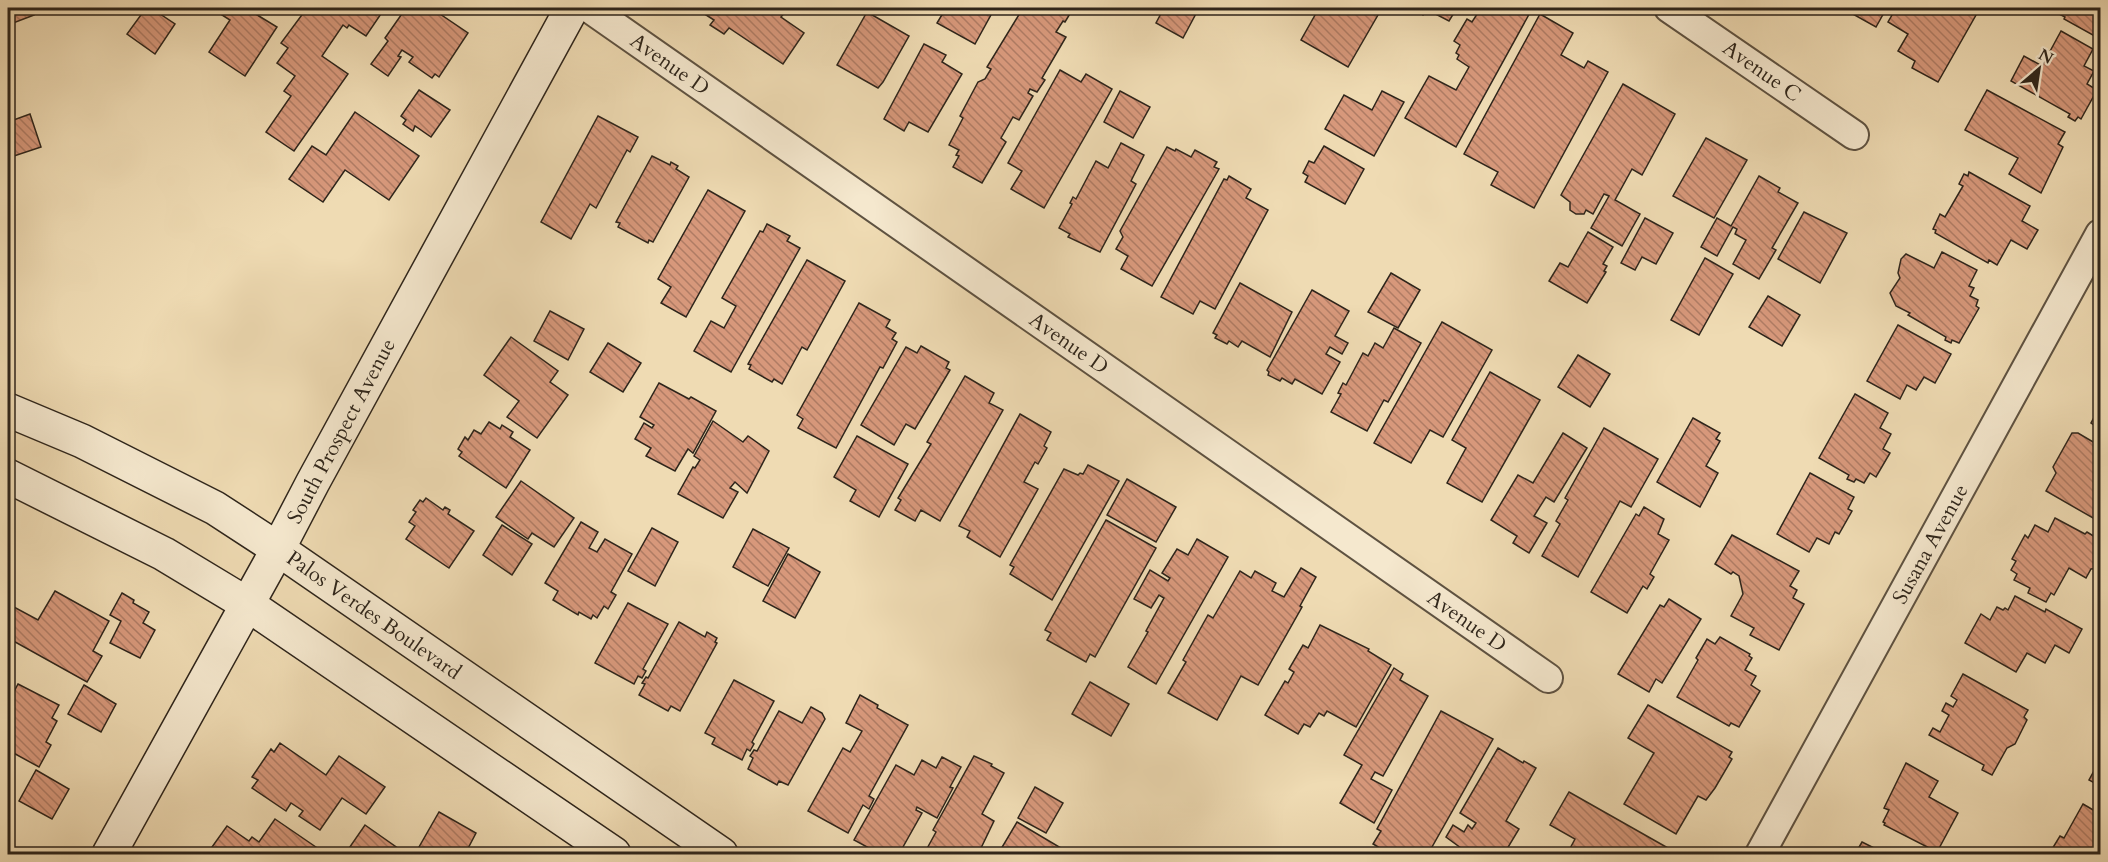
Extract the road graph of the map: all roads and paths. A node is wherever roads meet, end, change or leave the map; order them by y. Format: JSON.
{"nodes":[{"id":1,"x":572,"y":8,"type":"edge"},
{"id":2,"x":589,"y":8,"type":"edge"},
{"id":3,"x":1669,"y":8,"type":"edge"},
{"id":4,"x":1854,"y":135,"type":"dead end"},
{"id":5,"x":2100,"y":234,"type":"edge"},
{"id":6,"x":8,"y":410,"type":"edge"},
{"id":7,"x":8,"y":476,"type":"edge"},
{"id":8,"x":278,"y":549,"type":"junction"},
{"id":9,"x":247,"y":604,"type":"junction"},
{"id":10,"x":1548,"y":678,"type":"dead end"},
{"id":11,"x":109,"y":855,"type":"edge"},
{"id":12,"x":614,"y":855,"type":"edge"},
{"id":13,"x":721,"y":855,"type":"edge"},
{"id":14,"x":1760,"y":855,"type":"edge"}],
"edges":[{"from":1,"to":8,"type":"main road","name":"South Prospect Avenue"},
{"from":2,"to":10,"type":"street","name":"Avenue D"},
{"from":3,"to":4,"type":"street","name":"Avenue C"},
{"from":5,"to":14,"type":"street","name":"Susana Avenue"},
{"from":6,"to":8,"type":"main road","name":"Palos Verdes Boulevard"},
{"from":7,"to":9,"type":"main road"},
{"from":8,"to":9,"type":"main road","name":"South Prospect Avenue"},
{"from":8,"to":13,"type":"main road","name":"Palos Verdes Boulevard"},
{"from":9,"to":11,"type":"main road","name":"South Prospect Avenue"},
{"from":9,"to":12,"type":"main road"}]}
